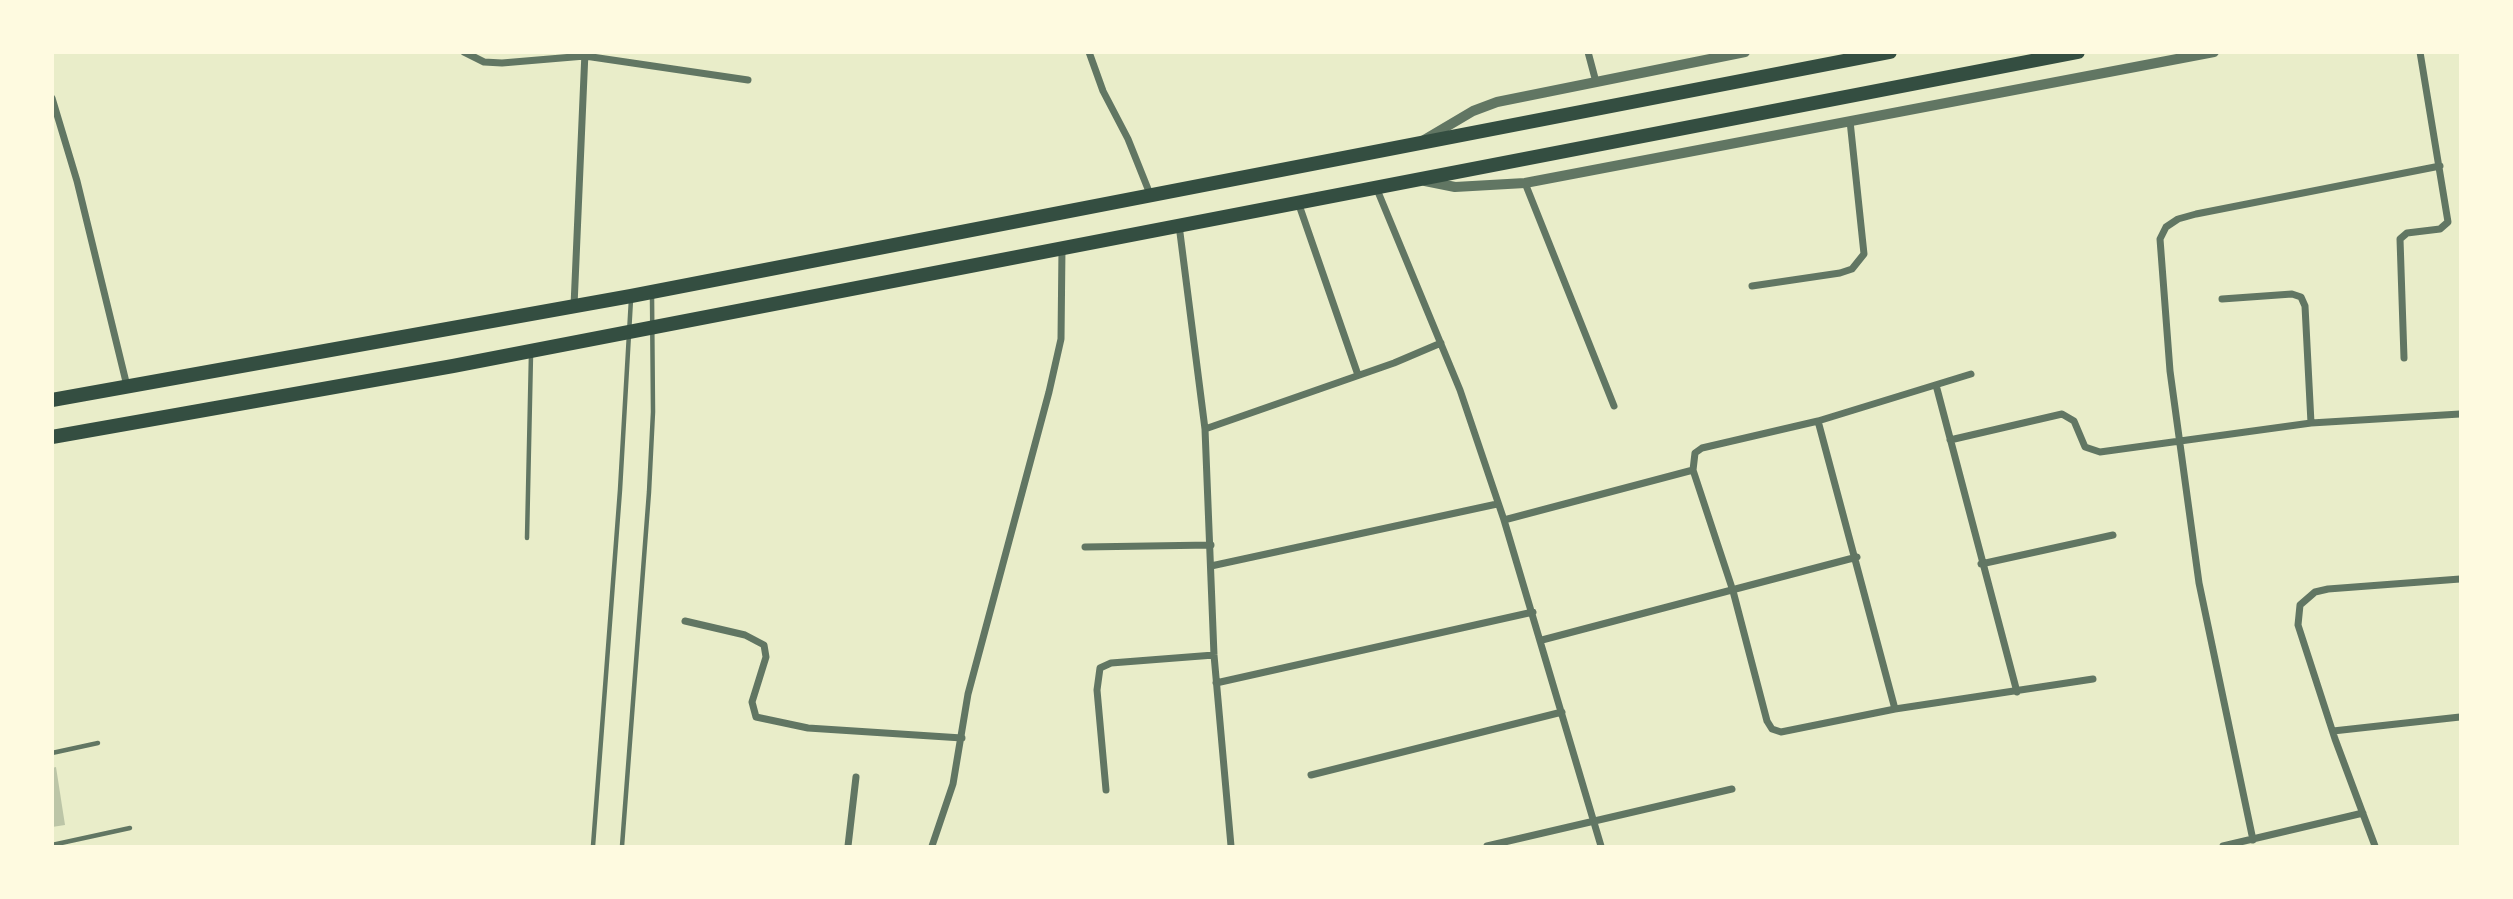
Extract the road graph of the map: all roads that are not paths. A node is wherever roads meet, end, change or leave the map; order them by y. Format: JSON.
{"nodes":[{"id":1,"x":464,"y":52,"type":"edge"},
{"id":2,"x":1089,"y":52,"type":"edge"},
{"id":3,"x":1588,"y":52,"type":"edge"},
{"id":4,"x":1745,"y":52,"type":"edge"},
{"id":5,"x":1890,"y":52,"type":"edge"},
{"id":6,"x":2078,"y":52,"type":"edge"},
{"id":7,"x":2214,"y":52,"type":"edge"},
{"id":8,"x":2420,"y":52,"type":"edge"},
{"id":9,"x":585,"y":54,"type":"edge"},
{"id":10,"x":748,"y":80,"type":"dead end"},
{"id":11,"x":1596,"y":82,"type":"junction"},
{"id":12,"x":52,"y":98,"type":"edge"},
{"id":13,"x":1850,"y":121,"type":"junction"},
{"id":14,"x":1418,"y":143,"type":"junction"},
{"id":15,"x":2440,"y":166,"type":"junction"},
{"id":16,"x":1416,"y":179,"type":"junction"},
{"id":17,"x":1525,"y":183,"type":"junction"},
{"id":18,"x":1376,"y":187,"type":"junction"},
{"id":19,"x":1150,"y":194,"type":"junction"},
{"id":20,"x":1298,"y":201,"type":"junction"},
{"id":21,"x":1179,"y":224,"type":"junction"},
{"id":22,"x":1062,"y":247,"type":"junction"},
{"id":23,"x":1752,"y":286,"type":"dead end"},
{"id":24,"x":653,"y":292,"type":"junction"},
{"id":25,"x":631,"y":296,"type":"junction"},
{"id":26,"x":2222,"y":299,"type":"dead end"},
{"id":27,"x":574,"y":306,"type":"junction"},
{"id":28,"x":652,"y":325,"type":"junction"},
{"id":29,"x":630,"y":330,"type":"junction"},
{"id":30,"x":1441,"y":343,"type":"junction"},
{"id":31,"x":531,"y":350,"type":"junction"},
{"id":32,"x":2404,"y":358,"type":"dead end"},
{"id":33,"x":1971,"y":374,"type":"dead end"},
{"id":34,"x":1358,"y":376,"type":"junction"},
{"id":35,"x":1936,"y":385,"type":"junction"},
{"id":36,"x":127,"y":386,"type":"junction"},
{"id":37,"x":52,"y":400,"type":"edge"},
{"id":38,"x":1614,"y":406,"type":"dead end"},
{"id":39,"x":2460,"y":414,"type":"edge"},
{"id":40,"x":1818,"y":421,"type":"junction"},
{"id":41,"x":2311,"y":423,"type":"junction"},
{"id":42,"x":1205,"y":429,"type":"junction"},
{"id":43,"x":52,"y":437,"type":"edge"},
{"id":44,"x":1950,"y":440,"type":"junction"},
{"id":45,"x":2179,"y":442,"type":"junction"},
{"id":46,"x":1693,"y":470,"type":"junction"},
{"id":47,"x":1496,"y":503,"type":"junction"},
{"id":48,"x":1504,"y":520,"type":"junction"},
{"id":49,"x":2113,"y":535,"type":"dead end"},
{"id":50,"x":527,"y":538,"type":"dead end"},
{"id":51,"x":1211,"y":545,"type":"junction"},
{"id":52,"x":1085,"y":547,"type":"dead end"},
{"id":53,"x":1857,"y":557,"type":"junction"},
{"id":54,"x":1981,"y":564,"type":"junction"},
{"id":55,"x":1211,"y":566,"type":"junction"},
{"id":56,"x":2460,"y":579,"type":"edge"},
{"id":57,"x":1733,"y":591,"type":"junction"},
{"id":58,"x":1533,"y":612,"type":"junction"},
{"id":59,"x":685,"y":621,"type":"dead end"},
{"id":60,"x":1542,"y":640,"type":"junction"},
{"id":61,"x":1214,"y":655,"type":"junction"},
{"id":62,"x":2093,"y":679,"type":"dead end"},
{"id":63,"x":1216,"y":682,"type":"junction"},
{"id":64,"x":2017,"y":692,"type":"junction"},
{"id":65,"x":1895,"y":709,"type":"junction"},
{"id":66,"x":1562,"y":712,"type":"junction"},
{"id":67,"x":2460,"y":717,"type":"edge"},
{"id":68,"x":2333,"y":732,"type":"junction"},
{"id":69,"x":962,"y":738,"type":"junction"},
{"id":70,"x":98,"y":743,"type":"dead end"},
{"id":71,"x":52,"y":753,"type":"edge"},
{"id":72,"x":1311,"y":775,"type":"dead end"},
{"id":73,"x":856,"y":777,"type":"dead end"},
{"id":74,"x":1732,"y":789,"type":"dead end"},
{"id":75,"x":1106,"y":790,"type":"dead end"},
{"id":76,"x":2363,"y":813,"type":"junction"},
{"id":77,"x":1595,"y":824,"type":"junction"},
{"id":78,"x":130,"y":828,"type":"dead end"},
{"id":79,"x":2253,"y":840,"type":"junction"},
{"id":80,"x":52,"y":845,"type":"edge"},
{"id":81,"x":593,"y":846,"type":"edge"},
{"id":82,"x":622,"y":846,"type":"edge"},
{"id":83,"x":848,"y":846,"type":"edge"},
{"id":84,"x":932,"y":846,"type":"edge"},
{"id":85,"x":1231,"y":846,"type":"edge"},
{"id":86,"x":1487,"y":846,"type":"edge"},
{"id":87,"x":1601,"y":846,"type":"edge"},
{"id":88,"x":2224,"y":846,"type":"edge"},
{"id":89,"x":2375,"y":846,"type":"edge"}],
"edges":[{"from":1,"to":9,"type":"street"},
{"from":2,"to":19,"type":"street"},
{"from":3,"to":11,"type":"street"},
{"from":4,"to":11,"type":"street"},
{"from":5,"to":14,"type":"highway"},
{"from":6,"to":16,"type":"highway"},
{"from":7,"to":13,"type":"street"},
{"from":8,"to":15,"type":"street"},
{"from":9,"to":10,"type":"street"},
{"from":9,"to":27,"type":"street"},
{"from":11,"to":14,"type":"street"},
{"from":12,"to":36,"type":"street"},
{"from":13,"to":17,"type":"street"},
{"from":13,"to":23,"type":"street"},
{"from":14,"to":19,"type":"highway"},
{"from":15,"to":32,"type":"street"},
{"from":15,"to":45,"type":"street"},
{"from":16,"to":17,"type":"street"},
{"from":16,"to":18,"type":"highway"},
{"from":17,"to":38,"type":"street"},
{"from":18,"to":20,"type":"highway"},
{"from":18,"to":30,"type":"street"},
{"from":19,"to":24,"type":"highway"},
{"from":20,"to":21,"type":"highway"},
{"from":20,"to":34,"type":"street"},
{"from":21,"to":22,"type":"highway"},
{"from":21,"to":42,"type":"street"},
{"from":22,"to":28,"type":"highway"},
{"from":22,"to":69,"type":"street"},
{"from":24,"to":25,"type":"highway"},
{"from":24,"to":28,"type":"lane"},
{"from":25,"to":27,"type":"highway"},
{"from":25,"to":29,"type":"lane"},
{"from":26,"to":41,"type":"street"},
{"from":27,"to":36,"type":"highway"},
{"from":28,"to":29,"type":"highway"},
{"from":28,"to":82,"type":"lane"},
{"from":29,"to":31,"type":"highway"},
{"from":29,"to":81,"type":"lane"},
{"from":30,"to":34,"type":"street"},
{"from":30,"to":47,"type":"street"},
{"from":31,"to":43,"type":"highway"},
{"from":31,"to":50,"type":"lane"},
{"from":33,"to":35,"type":"street"},
{"from":34,"to":42,"type":"street"},
{"from":35,"to":40,"type":"street"},
{"from":35,"to":44,"type":"street"},
{"from":36,"to":37,"type":"highway"},
{"from":39,"to":41,"type":"street"},
{"from":40,"to":46,"type":"street"},
{"from":40,"to":53,"type":"street"},
{"from":41,"to":45,"type":"street"},
{"from":42,"to":51,"type":"street"},
{"from":44,"to":45,"type":"street"},
{"from":44,"to":54,"type":"street"},
{"from":45,"to":79,"type":"street"},
{"from":46,"to":48,"type":"street"},
{"from":46,"to":57,"type":"street"},
{"from":47,"to":48,"type":"street"},
{"from":47,"to":55,"type":"street"},
{"from":48,"to":58,"type":"street"},
{"from":49,"to":54,"type":"street"},
{"from":51,"to":52,"type":"street"},
{"from":51,"to":55,"type":"street"},
{"from":53,"to":57,"type":"street"},
{"from":53,"to":65,"type":"street"},
{"from":54,"to":64,"type":"street"},
{"from":55,"to":61,"type":"street"},
{"from":56,"to":68,"type":"street"},
{"from":57,"to":60,"type":"street"},
{"from":57,"to":65,"type":"street"},
{"from":58,"to":60,"type":"street"},
{"from":58,"to":63,"type":"street"},
{"from":59,"to":69,"type":"street"},
{"from":60,"to":66,"type":"street"},
{"from":61,"to":63,"type":"street"},
{"from":61,"to":75,"type":"street"},
{"from":62,"to":64,"type":"street"},
{"from":63,"to":85,"type":"street"},
{"from":64,"to":65,"type":"street"},
{"from":66,"to":72,"type":"street"},
{"from":66,"to":77,"type":"street"},
{"from":67,"to":68,"type":"street"},
{"from":68,"to":76,"type":"street"},
{"from":69,"to":84,"type":"street"},
{"from":70,"to":71,"type":"lane"},
{"from":73,"to":83,"type":"street"},
{"from":74,"to":77,"type":"street"},
{"from":76,"to":79,"type":"street"},
{"from":76,"to":89,"type":"street"},
{"from":77,"to":86,"type":"street"},
{"from":77,"to":87,"type":"street"},
{"from":78,"to":80,"type":"lane"},
{"from":79,"to":88,"type":"street"}]}
